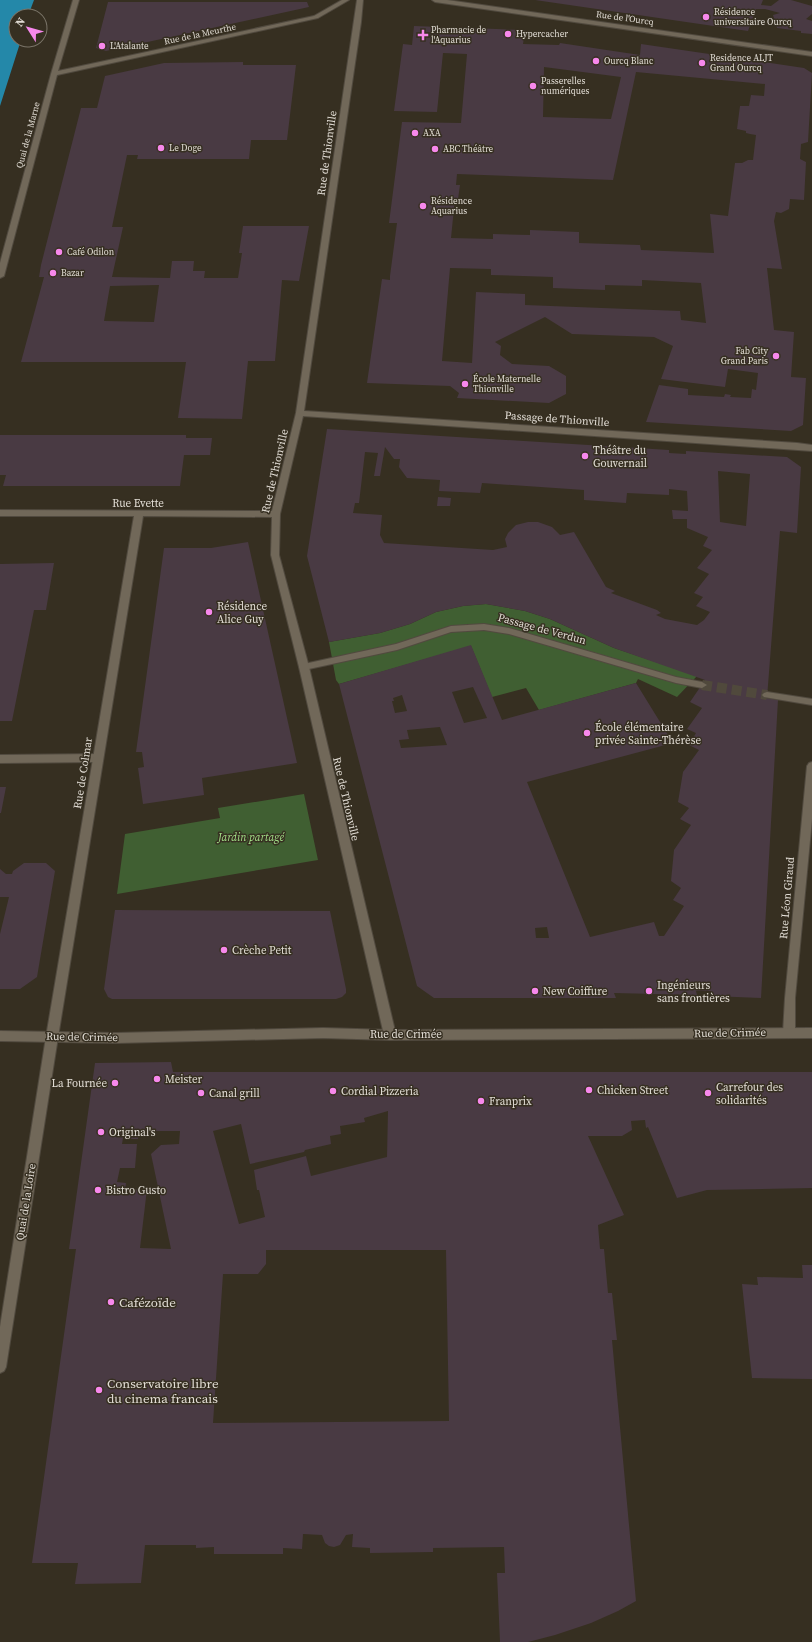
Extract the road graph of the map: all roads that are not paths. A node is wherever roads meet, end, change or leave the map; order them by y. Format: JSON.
{"nodes":[{"id":1,"x":76,"y":0,"type":"edge"},
{"id":2,"x":346,"y":0,"type":"edge"},
{"id":3,"x":360,"y":0,"type":"edge"},
{"id":4,"x":435,"y":0,"type":"edge"},
{"id":5,"x":812,"y":54,"type":"edge"},
{"id":6,"x":54,"y":74,"type":"junction"},
{"id":7,"x":0,"y":276,"type":"edge"},
{"id":8,"x":300,"y":413,"type":"junction"},
{"id":9,"x":812,"y":448,"type":"edge"},
{"id":10,"x":0,"y":513,"type":"edge"},
{"id":11,"x":139,"y":514,"type":"junction"},
{"id":12,"x":276,"y":514,"type":"junction"},
{"id":13,"x":304,"y":667,"type":"junction"},
{"id":14,"x":702,"y":685,"type":"tunnel mouth"},
{"id":15,"x":767,"y":695,"type":"tunnel mouth"},
{"id":16,"x":812,"y":702,"type":"edge"},
{"id":17,"x":98,"y":758,"type":"junction"},
{"id":18,"x":0,"y":759,"type":"edge"},
{"id":19,"x":812,"y":766,"type":"edge"},
{"id":20,"x":789,"y":1032,"type":"junction"},
{"id":21,"x":812,"y":1033,"type":"edge"},
{"id":22,"x":390,"y":1035,"type":"junction"},
{"id":23,"x":0,"y":1036,"type":"edge"},
{"id":24,"x":52,"y":1037,"type":"junction"},
{"id":25,"x":0,"y":1367,"type":"edge"}],
"edges":[{"from":1,"to":6,"type":"street","name":"Quai de la Marne"},
{"from":2,"to":6,"type":"street","name":"Rue de la Meurthe"},
{"from":3,"to":8,"type":"street","name":"Rue de Thionville"},
{"from":4,"to":5,"type":"street","name":"Rue de l'Ourcq"},
{"from":6,"to":7,"type":"street","name":"Quai de la Marne"},
{"from":8,"to":9,"type":"street","name":"Passage de Thionville"},
{"from":8,"to":12,"type":"street","name":"Rue de Thionville"},
{"from":10,"to":11,"type":"street","name":"Rue Evette"},
{"from":11,"to":12,"type":"street","name":"Rue Evette"},
{"from":11,"to":17,"type":"street","name":"Rue de Colmar"},
{"from":12,"to":13,"type":"street","name":"Rue de Thionville"},
{"from":13,"to":14,"type":"street","name":"Passage de Verdun"},
{"from":13,"to":22,"type":"street","name":"Rue de Thionville"},
{"from":15,"to":16,"type":"street"},
{"from":17,"to":18,"type":"street"},
{"from":17,"to":24,"type":"street","name":"Rue de Colmar"},
{"from":19,"to":20,"type":"street","name":"Rue Léon Giraud"},
{"from":20,"to":21,"type":"street","name":"Rue de Crimée"},
{"from":20,"to":22,"type":"street","name":"Rue de Crimée"},
{"from":22,"to":24,"type":"street","name":"Rue de Crimée"},
{"from":23,"to":24,"type":"street","name":"Rue de Crimée"},
{"from":24,"to":25,"type":"street","name":"Quai de la Loire"}]}
